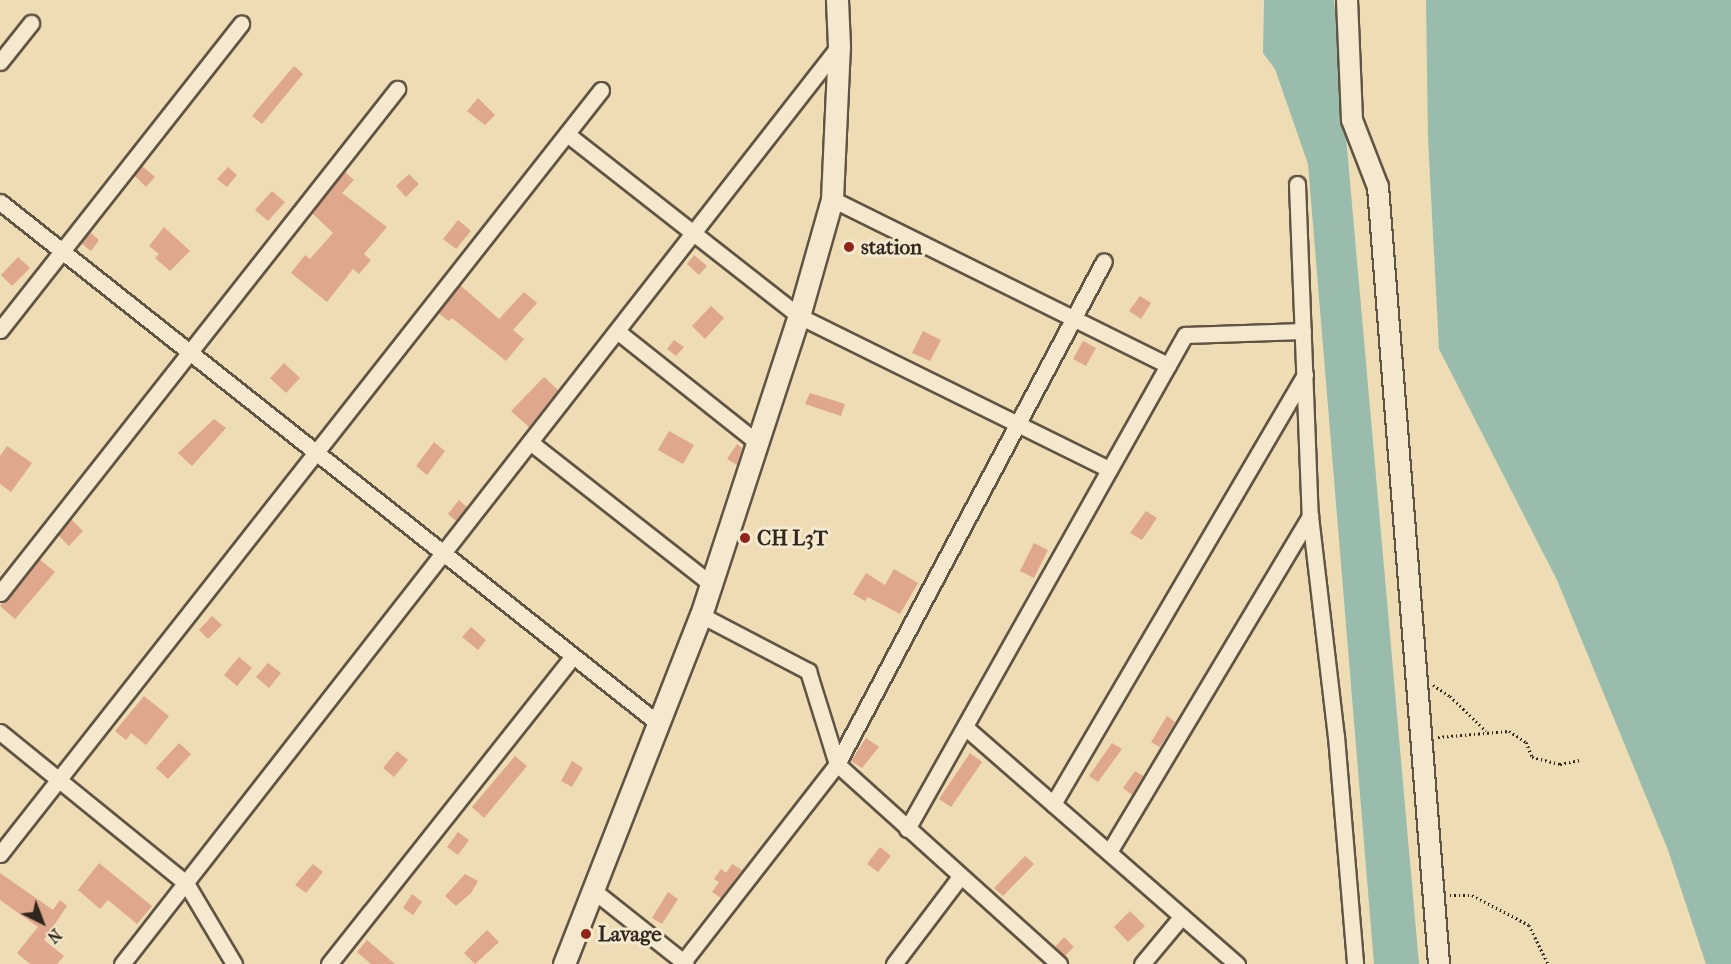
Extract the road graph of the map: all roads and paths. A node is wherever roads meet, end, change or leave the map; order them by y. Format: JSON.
{"nodes":[{"id":1,"x":837,"y":0,"type":"edge"},
{"id":2,"x":1347,"y":0,"type":"edge"},
{"id":3,"x":31,"y":23,"type":"dead end"},
{"id":4,"x":241,"y":24,"type":"dead end"},
{"id":5,"x":839,"y":46,"type":"junction"},
{"id":6,"x":0,"y":62,"type":"edge"},
{"id":7,"x":397,"y":89,"type":"dead end"},
{"id":8,"x":601,"y":90,"type":"dead end"},
{"id":9,"x":567,"y":134,"type":"junction"},
{"id":10,"x":1297,"y":184,"type":"dead end"},
{"id":11,"x":832,"y":199,"type":"junction"},
{"id":12,"x":0,"y":202,"type":"edge"},
{"id":13,"x":692,"y":234,"type":"junction"},
{"id":14,"x":62,"y":251,"type":"junction"},
{"id":15,"x":1104,"y":261,"type":"dead end"},
{"id":16,"x":799,"y":316,"type":"junction"},
{"id":17,"x":1074,"y":318,"type":"junction"},
{"id":18,"x":0,"y":330,"type":"edge"},
{"id":19,"x":617,"y":331,"type":"junction"},
{"id":20,"x":1303,"y":331,"type":"junction"},
{"id":21,"x":190,"y":352,"type":"junction"},
{"id":22,"x":1168,"y":365,"type":"junction"},
{"id":23,"x":1305,"y":374,"type":"junction"},
{"id":24,"x":1017,"y":424,"type":"junction"},
{"id":25,"x":530,"y":442,"type":"junction"},
{"id":26,"x":758,"y":443,"type":"junction"},
{"id":27,"x":316,"y":452,"type":"junction"},
{"id":28,"x":1109,"y":469,"type":"junction"},
{"id":29,"x":1310,"y":516,"type":"junction"},
{"id":30,"x":443,"y":553,"type":"junction"},
{"id":31,"x":711,"y":584,"type":"junction"},
{"id":32,"x":0,"y":593,"type":"edge"},
{"id":33,"x":701,"y":615,"type":"junction"},
{"id":34,"x":573,"y":656,"type":"junction"},
{"id":35,"x":1416,"y":675,"type":"junction"},
{"id":36,"x":659,"y":724,"type":"junction"},
{"id":37,"x":965,"y":727,"type":"junction"},
{"id":38,"x":1486,"y":731,"type":"junction"},
{"id":39,"x":0,"y":732,"type":"edge"},
{"id":40,"x":1421,"y":739,"type":"junction"},
{"id":41,"x":1581,"y":760,"type":"dead end"},
{"id":42,"x":837,"y":764,"type":"junction"},
{"id":43,"x":58,"y":780,"type":"junction"},
{"id":44,"x":1053,"y":804,"type":"junction"},
{"id":45,"x":907,"y":830,"type":"junction"},
{"id":46,"x":1109,"y":852,"type":"junction"},
{"id":47,"x":0,"y":854,"type":"edge"},
{"id":48,"x":959,"y":878,"type":"junction"},
{"id":49,"x":186,"y":883,"type":"junction"},
{"id":50,"x":594,"y":891,"type":"junction"},
{"id":51,"x":1433,"y":894,"type":"junction"},
{"id":52,"x":1182,"y":916,"type":"junction"},
{"id":53,"x":685,"y":963,"type":"edge"},
{"id":54,"x":122,"y":964,"type":"edge"},
{"id":55,"x":234,"y":964,"type":"edge"},
{"id":56,"x":329,"y":964,"type":"edge"},
{"id":57,"x":564,"y":964,"type":"edge"},
{"id":58,"x":894,"y":964,"type":"edge"},
{"id":59,"x":1059,"y":964,"type":"edge"},
{"id":60,"x":1142,"y":964,"type":"edge"},
{"id":61,"x":1237,"y":964,"type":"edge"},
{"id":62,"x":1355,"y":964,"type":"edge"},
{"id":63,"x":1439,"y":964,"type":"edge"},
{"id":64,"x":1548,"y":964,"type":"edge"}],
"edges":[{"from":1,"to":5,"type":"main road"},
{"from":2,"to":35,"type":"street"},
{"from":3,"to":6,"type":"street"},
{"from":4,"to":14,"type":"street"},
{"from":5,"to":11,"type":"main road"},
{"from":5,"to":13,"type":"street"},
{"from":7,"to":21,"type":"street"},
{"from":8,"to":9,"type":"street"},
{"from":9,"to":13,"type":"street"},
{"from":9,"to":27,"type":"street"},
{"from":10,"to":20,"type":"street"},
{"from":11,"to":16,"type":"main road"},
{"from":11,"to":17,"type":"street"},
{"from":12,"to":14,"type":"street"},
{"from":13,"to":16,"type":"street"},
{"from":13,"to":19,"type":"street"},
{"from":14,"to":18,"type":"street"},
{"from":14,"to":21,"type":"street"},
{"from":15,"to":17,"type":"street"},
{"from":16,"to":24,"type":"street"},
{"from":16,"to":26,"type":"main road"},
{"from":17,"to":22,"type":"street"},
{"from":17,"to":24,"type":"street"},
{"from":19,"to":25,"type":"street"},
{"from":19,"to":26,"type":"street"},
{"from":20,"to":22,"type":"street"},
{"from":20,"to":23,"type":"street"},
{"from":21,"to":27,"type":"street"},
{"from":21,"to":32,"type":"street"},
{"from":22,"to":28,"type":"street"},
{"from":23,"to":29,"type":"street"},
{"from":23,"to":44,"type":"street"},
{"from":24,"to":28,"type":"street"},
{"from":24,"to":42,"type":"street"},
{"from":25,"to":30,"type":"street"},
{"from":25,"to":31,"type":"street"},
{"from":26,"to":31,"type":"main road"},
{"from":27,"to":30,"type":"street"},
{"from":27,"to":43,"type":"street"},
{"from":28,"to":37,"type":"street"},
{"from":29,"to":46,"type":"street"},
{"from":29,"to":62,"type":"street"},
{"from":30,"to":34,"type":"street"},
{"from":30,"to":49,"type":"street"},
{"from":31,"to":33,"type":"main road"},
{"from":33,"to":36,"type":"main road"},
{"from":33,"to":42,"type":"street"},
{"from":34,"to":36,"type":"street"},
{"from":34,"to":56,"type":"street"},
{"from":35,"to":38,"type":"path"},
{"from":35,"to":40,"type":"street"},
{"from":36,"to":50,"type":"main road"},
{"from":37,"to":44,"type":"street"},
{"from":37,"to":45,"type":"street"},
{"from":38,"to":40,"type":"path"},
{"from":38,"to":41,"type":"path"},
{"from":39,"to":43,"type":"street"},
{"from":40,"to":51,"type":"street"},
{"from":42,"to":45,"type":"street"},
{"from":42,"to":53,"type":"street"},
{"from":43,"to":47,"type":"street"},
{"from":43,"to":49,"type":"street"},
{"from":44,"to":46,"type":"street"},
{"from":45,"to":48,"type":"street"},
{"from":46,"to":52,"type":"street"},
{"from":48,"to":58,"type":"street"},
{"from":48,"to":59,"type":"street"},
{"from":49,"to":54,"type":"street"},
{"from":49,"to":55,"type":"street"},
{"from":50,"to":53,"type":"street"},
{"from":50,"to":57,"type":"main road"},
{"from":51,"to":63,"type":"street"},
{"from":51,"to":64,"type":"path"},
{"from":52,"to":60,"type":"street"},
{"from":52,"to":61,"type":"street"}]}
